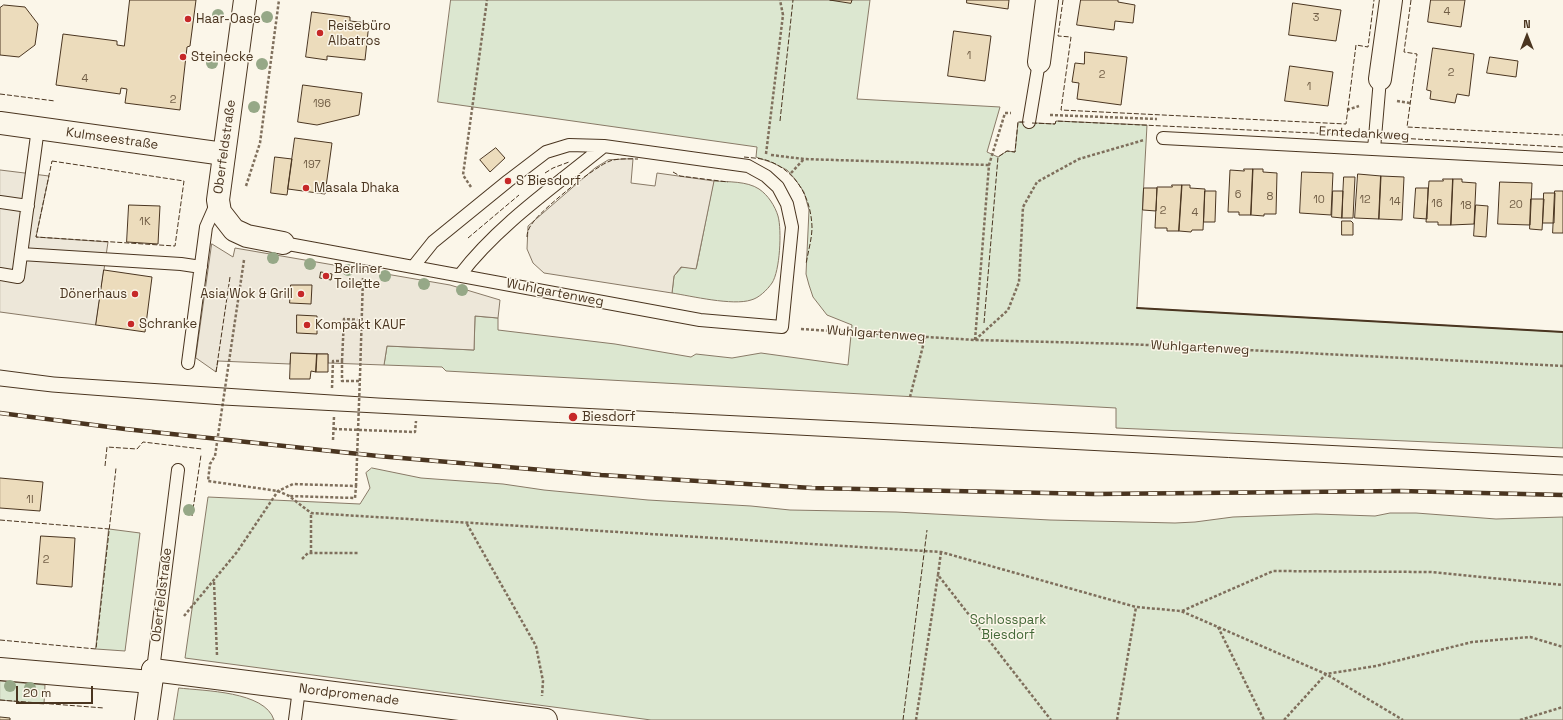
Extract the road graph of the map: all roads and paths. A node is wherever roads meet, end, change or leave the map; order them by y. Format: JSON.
{"nodes":[{"id":1,"x":245,"y":0,"type":"edge"},
{"id":2,"x":279,"y":0,"type":"edge"},
{"id":3,"x":487,"y":0,"type":"edge"},
{"id":4,"x":780,"y":0,"type":"edge"},
{"id":5,"x":1047,"y":0,"type":"edge"},
{"id":6,"x":1392,"y":0,"type":"edge"},
{"id":7,"x":1039,"y":62,"type":"joint"},
{"id":8,"x":1380,"y":79,"type":"joint"},
{"id":9,"x":1029,"y":118,"type":"joint"},
{"id":10,"x":0,"y":123,"type":"edge"},
{"id":11,"x":38,"y":128,"type":"junction"},
{"id":12,"x":1163,"y":138,"type":"joint"},
{"id":13,"x":604,"y":146,"type":"junction"},
{"id":14,"x":1374,"y":149,"type":"junction"},
{"id":15,"x":224,"y":154,"type":"junction"},
{"id":16,"x":766,"y":155,"type":"junction"},
{"id":17,"x":1563,"y":159,"type":"edge"},
{"id":18,"x":989,"y":165,"type":"junction"},
{"id":19,"x":748,"y":166,"type":"junction"},
{"id":20,"x":246,"y":187,"type":"dead end"},
{"id":21,"x":218,"y":200,"type":"junction"},
{"id":22,"x":0,"y":202,"type":"edge"},
{"id":23,"x":482,"y":202,"type":"junction"},
{"id":24,"x":28,"y":206,"type":"junction"},
{"id":25,"x":283,"y":243,"type":"joint"},
{"id":26,"x":22,"y":254,"type":"junction"},
{"id":27,"x":364,"y":258,"type":"junction"},
{"id":28,"x":201,"y":266,"type":"junction"},
{"id":29,"x":413,"y":266,"type":"junction"},
{"id":30,"x":0,"y":274,"type":"edge"},
{"id":31,"x":460,"y":275,"type":"junction"},
{"id":32,"x":242,"y":278,"type":"dead end"},
{"id":33,"x":362,"y":320,"type":"junction"},
{"id":34,"x":782,"y":328,"type":"junction"},
{"id":35,"x":925,"y":338,"type":"junction"},
{"id":36,"x":975,"y":340,"type":"junction"},
{"id":37,"x":342,"y":361,"type":"junction"},
{"id":38,"x":188,"y":363,"type":"dead end"},
{"id":39,"x":1563,"y":366,"type":"edge"},
{"id":40,"x":360,"y":381,"type":"junction"},
{"id":41,"x":332,"y":388,"type":"dead end"},
{"id":42,"x":910,"y":397,"type":"dead end"},
{"id":43,"x":334,"y":417,"type":"dead end"},
{"id":44,"x":416,"y":421,"type":"dead end"},
{"id":45,"x":334,"y":429,"type":"junction"},
{"id":46,"x":358,"y":430,"type":"junction"},
{"id":47,"x":333,"y":440,"type":"dead end"},
{"id":48,"x":178,"y":470,"type":"dead end"},
{"id":49,"x":356,"y":486,"type":"junction"},
{"id":50,"x":278,"y":491,"type":"junction"},
{"id":51,"x":289,"y":496,"type":"junction"},
{"id":52,"x":311,"y":512,"type":"junction"},
{"id":53,"x":466,"y":523,"type":"junction"},
{"id":54,"x":941,"y":552,"type":"junction"},
{"id":55,"x":311,"y":553,"type":"junction"},
{"id":56,"x":359,"y":553,"type":"dead end"},
{"id":57,"x":302,"y":559,"type":"dead end"},
{"id":58,"x":938,"y":575,"type":"junction"},
{"id":59,"x":214,"y":581,"type":"junction"},
{"id":60,"x":1563,"y":585,"type":"edge"},
{"id":61,"x":1136,"y":607,"type":"junction"},
{"id":62,"x":1181,"y":611,"type":"junction"},
{"id":63,"x":184,"y":616,"type":"dead end"},
{"id":64,"x":1217,"y":627,"type":"junction"},
{"id":65,"x":1563,"y":647,"type":"edge"},
{"id":66,"x":0,"y":669,"type":"edge"},
{"id":67,"x":1326,"y":674,"type":"junction"},
{"id":68,"x":152,"y":676,"type":"junction"},
{"id":69,"x":217,"y":678,"type":"junction"},
{"id":70,"x":299,"y":689,"type":"junction"},
{"id":71,"x":1563,"y":708,"type":"edge"},
{"id":72,"x":146,"y":720,"type":"edge"},
{"id":73,"x":295,"y":720,"type":"edge"},
{"id":74,"x":541,"y":720,"type":"edge"},
{"id":75,"x":546,"y":720,"type":"edge"},
{"id":76,"x":916,"y":720,"type":"edge"},
{"id":77,"x":1051,"y":720,"type":"edge"},
{"id":78,"x":1117,"y":720,"type":"edge"},
{"id":79,"x":1264,"y":720,"type":"edge"},
{"id":80,"x":1284,"y":720,"type":"edge"},
{"id":81,"x":1402,"y":720,"type":"edge"},
{"id":82,"x":1520,"y":720,"type":"edge"}],
"edges":[{"from":1,"to":15,"type":"street","name":"Oberfeldstraße"},
{"from":2,"to":20,"type":"path"},
{"from":3,"to":23,"type":"path"},
{"from":4,"to":16,"type":"path"},
{"from":5,"to":7,"type":"street"},
{"from":6,"to":8,"type":"street"},
{"from":7,"to":9,"type":"lane"},
{"from":8,"to":14,"type":"lane"},
{"from":9,"to":18,"type":"path"},
{"from":10,"to":11,"type":"street","name":"Kulmseestraße"},
{"from":11,"to":15,"type":"street","name":"Kulmseestraße"},
{"from":11,"to":24,"type":"lane"},
{"from":12,"to":14,"type":"lane","name":"Erntedankweg"},
{"from":12,"to":36,"type":"path"},
{"from":13,"to":19,"type":"lane"},
{"from":13,"to":23,"type":"lane"},
{"from":13,"to":31,"type":"lane"},
{"from":14,"to":17,"type":"lane","name":"Erntedankweg"},
{"from":15,"to":21,"type":"street","name":"Oberfeldstraße"},
{"from":16,"to":18,"type":"path"},
{"from":16,"to":19,"type":"path"},
{"from":18,"to":36,"type":"path"},
{"from":19,"to":34,"type":"lane"},
{"from":21,"to":25,"type":"street","name":"Wuhlgartenweg"},
{"from":21,"to":28,"type":"lane","name":"Oberfeldstraße"},
{"from":22,"to":24,"type":"lane"},
{"from":23,"to":29,"type":"lane"},
{"from":24,"to":26,"type":"lane"},
{"from":25,"to":27,"type":"lane","name":"Wuhlgartenweg"},
{"from":26,"to":28,"type":"lane"},
{"from":26,"to":30,"type":"lane"},
{"from":27,"to":29,"type":"lane","name":"Wuhlgartenweg"},
{"from":27,"to":33,"type":"path"},
{"from":28,"to":38,"type":"lane","name":"Oberfeldstraße"},
{"from":29,"to":31,"type":"lane","name":"Wuhlgartenweg"},
{"from":31,"to":34,"type":"lane","name":"Wuhlgartenweg"},
{"from":32,"to":50,"type":"path"},
{"from":33,"to":37,"type":"path"},
{"from":33,"to":40,"type":"path","bridge":true},
{"from":34,"to":35,"type":"path","name":"Wuhlgartenweg"},
{"from":35,"to":36,"type":"path","name":"Wuhlgartenweg"},
{"from":35,"to":42,"type":"path"},
{"from":36,"to":39,"type":"path","name":"Wuhlgartenweg"},
{"from":37,"to":40,"type":"path"},
{"from":37,"to":41,"type":"path"},
{"from":40,"to":46,"type":"path","bridge":true},
{"from":43,"to":45,"type":"path"},
{"from":44,"to":46,"type":"path","bridge":true},
{"from":45,"to":46,"type":"path"},
{"from":45,"to":47,"type":"path"},
{"from":46,"to":49,"type":"path","bridge":true},
{"from":48,"to":68,"type":"lane","name":"Oberfeldstraße"},
{"from":49,"to":50,"type":"path"},
{"from":49,"to":51,"type":"path"},
{"from":50,"to":51,"type":"path"},
{"from":50,"to":59,"type":"path"},
{"from":51,"to":52,"type":"path"},
{"from":52,"to":53,"type":"path"},
{"from":52,"to":55,"type":"path"},
{"from":53,"to":54,"type":"path"},
{"from":53,"to":74,"type":"path"},
{"from":54,"to":58,"type":"path"},
{"from":54,"to":61,"type":"path"},
{"from":55,"to":56,"type":"path"},
{"from":55,"to":57,"type":"path"},
{"from":58,"to":76,"type":"path"},
{"from":58,"to":77,"type":"path"},
{"from":59,"to":63,"type":"path"},
{"from":59,"to":69,"type":"path"},
{"from":60,"to":62,"type":"path"},
{"from":61,"to":62,"type":"path"},
{"from":61,"to":78,"type":"path"},
{"from":62,"to":64,"type":"path"},
{"from":64,"to":67,"type":"path"},
{"from":64,"to":79,"type":"path"},
{"from":65,"to":67,"type":"path"},
{"from":66,"to":68,"type":"street","name":"Nordpromenade"},
{"from":67,"to":80,"type":"path"},
{"from":67,"to":81,"type":"path"},
{"from":68,"to":69,"type":"street","name":"Nordpromenade"},
{"from":68,"to":72,"type":"street","name":"Oberfeldstraße"},
{"from":69,"to":70,"type":"street","name":"Nordpromenade"},
{"from":70,"to":73,"type":"lane"},
{"from":70,"to":74,"type":"street","name":"Nordpromenade"},
{"from":71,"to":82,"type":"path"},
{"from":74,"to":75,"type":"street","name":"Nordpromenade"}]}
